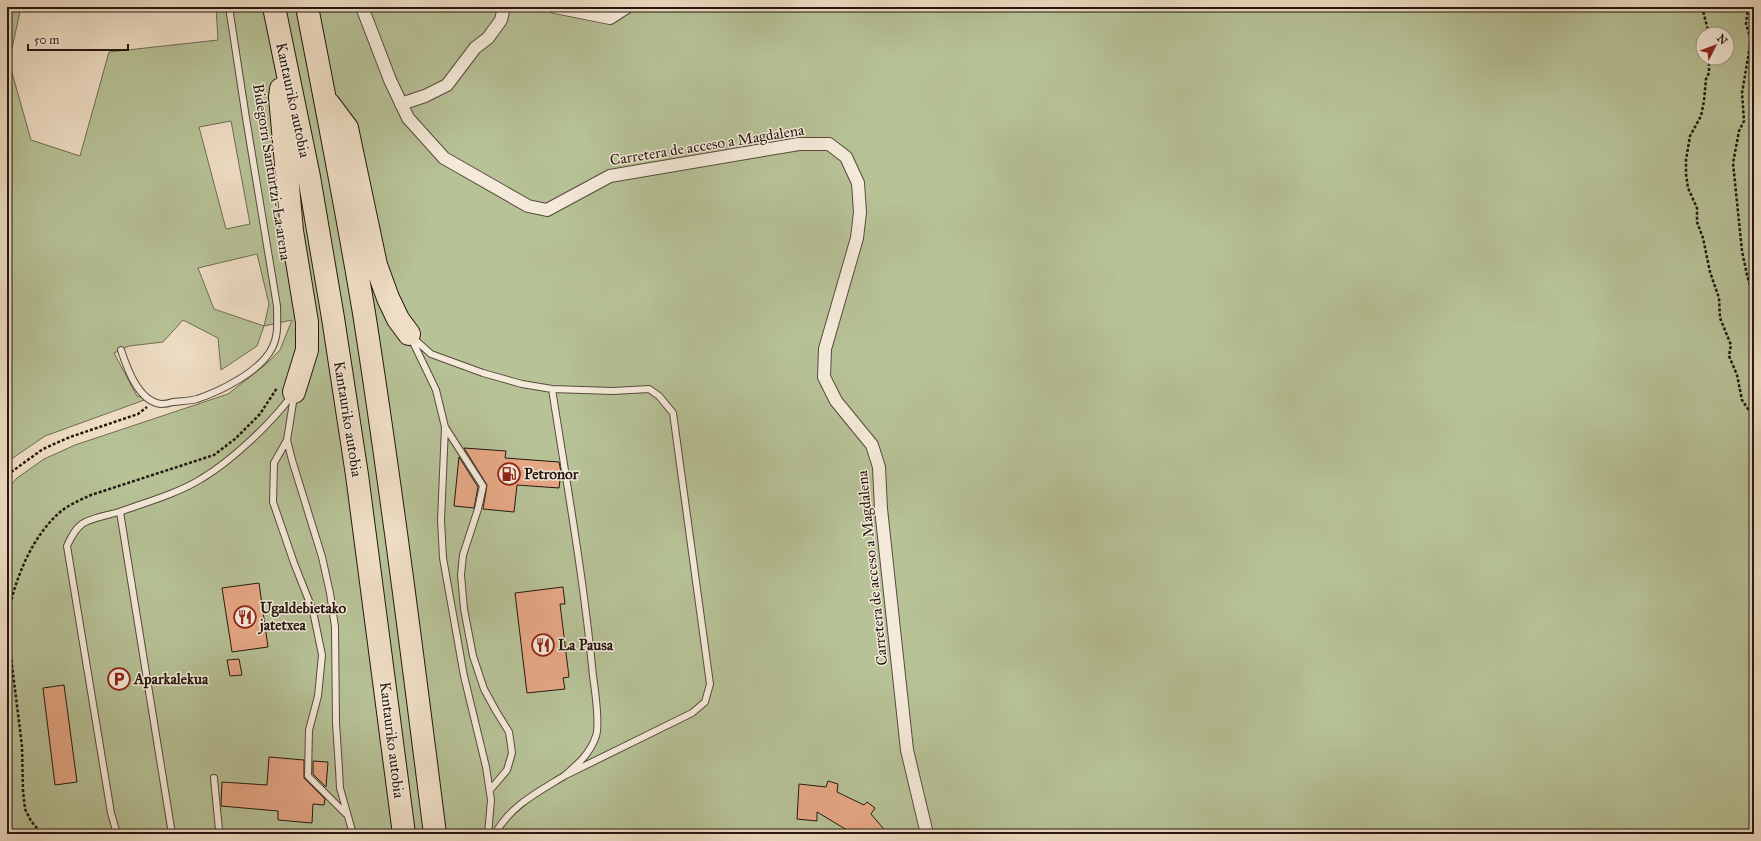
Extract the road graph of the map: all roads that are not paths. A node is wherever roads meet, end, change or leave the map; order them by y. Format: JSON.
{"nodes":[{"id":1,"x":229,"y":7,"type":"edge"},
{"id":2,"x":274,"y":7,"type":"edge"},
{"id":3,"x":307,"y":7,"type":"edge"},
{"id":4,"x":362,"y":7,"type":"edge"},
{"id":5,"x":504,"y":7,"type":"edge"},
{"id":6,"x":555,"y":7,"type":"edge"},
{"id":7,"x":627,"y":7,"type":"edge"},
{"id":8,"x":285,"y":64,"type":"junction"},
{"id":9,"x":325,"y":98,"type":"junction"},
{"id":10,"x":401,"y":104,"type":"junction"},
{"id":11,"x":409,"y":334,"type":"junction"},
{"id":12,"x":121,"y":350,"type":"dead end"},
{"id":13,"x":286,"y":389,"type":"junction"},
{"id":14,"x":552,"y":390,"type":"junction"},
{"id":15,"x":445,"y":427,"type":"junction"},
{"id":16,"x":287,"y":440,"type":"junction"},
{"id":17,"x":120,"y":512,"type":"junction"},
{"id":18,"x":564,"y":776,"type":"junction"},
{"id":19,"x":214,"y":778,"type":"dead end"},
{"id":20,"x":490,"y":790,"type":"junction"},
{"id":21,"x":348,"y":815,"type":"junction"},
{"id":22,"x":117,"y":834,"type":"edge"},
{"id":23,"x":172,"y":834,"type":"edge"},
{"id":24,"x":221,"y":834,"type":"edge"},
{"id":25,"x":353,"y":834,"type":"edge"},
{"id":26,"x":404,"y":834,"type":"edge"},
{"id":27,"x":435,"y":834,"type":"edge"},
{"id":28,"x":488,"y":834,"type":"edge"},
{"id":29,"x":495,"y":834,"type":"edge"},
{"id":30,"x":926,"y":834,"type":"edge"}],
"edges":[{"from":1,"to":12,"type":"lane"},
{"from":2,"to":8,"type":"highway","name":"Kantauriko autobia"},
{"from":3,"to":9,"type":"highway","name":"Kantauriko autobia"},
{"from":4,"to":10,"type":"street","name":"Carretera de acceso a Magdalena"},
{"from":5,"to":10,"type":"street"},
{"from":6,"to":7,"type":"street"},
{"from":8,"to":13,"type":"highway"},
{"from":8,"to":26,"type":"highway","name":"Kantauriko autobia"},
{"from":9,"to":11,"type":"highway"},
{"from":9,"to":27,"type":"highway","name":"Kantauriko autobia"},
{"from":10,"to":30,"type":"street","name":"Carretera de acceso a Magdalena"},
{"from":11,"to":14,"type":"lane"},
{"from":11,"to":15,"type":"lane"},
{"from":13,"to":16,"type":"lane"},
{"from":13,"to":17,"type":"lane"},
{"from":14,"to":18,"type":"lane"},
{"from":14,"to":18,"type":"lane"},
{"from":15,"to":20,"type":"lane"},
{"from":15,"to":20,"type":"lane"},
{"from":16,"to":21,"type":"lane"},
{"from":16,"to":21,"type":"lane"},
{"from":17,"to":22,"type":"lane"},
{"from":17,"to":23,"type":"lane"},
{"from":18,"to":29,"type":"lane"},
{"from":19,"to":24,"type":"lane"},
{"from":20,"to":28,"type":"lane"},
{"from":21,"to":25,"type":"lane"}]}
